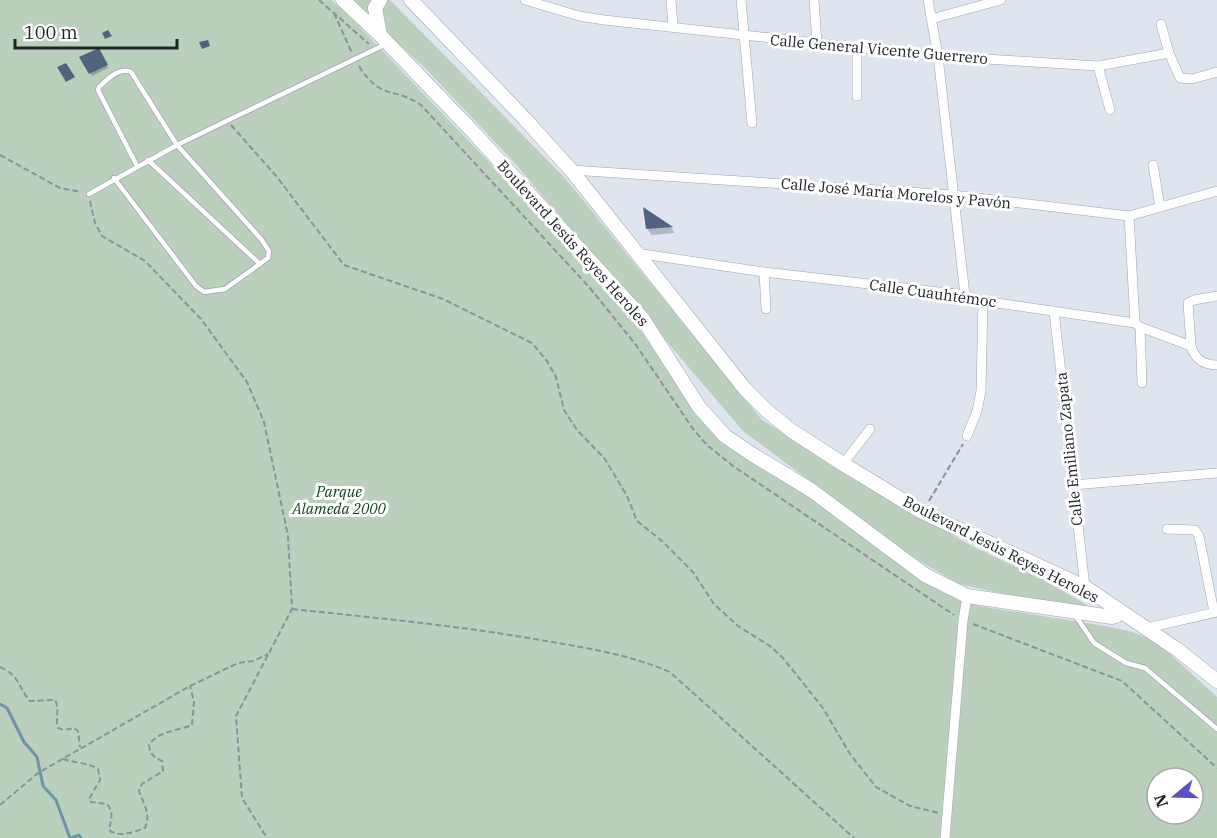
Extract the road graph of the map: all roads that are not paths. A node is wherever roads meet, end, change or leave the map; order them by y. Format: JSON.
{"nodes":[{"id":1,"x":343,"y":0,"type":"edge"},
{"id":2,"x":380,"y":0,"type":"edge"},
{"id":3,"x":411,"y":0,"type":"edge"},
{"id":4,"x":525,"y":0,"type":"edge"},
{"id":5,"x":671,"y":0,"type":"edge"},
{"id":6,"x":741,"y":0,"type":"edge"},
{"id":7,"x":814,"y":0,"type":"edge"},
{"id":8,"x":928,"y":0,"type":"edge"},
{"id":9,"x":1001,"y":0,"type":"edge"},
{"id":10,"x":931,"y":19,"type":"junction"},
{"id":11,"x":1161,"y":24,"type":"dead end"},
{"id":12,"x":673,"y":27,"type":"junction"},
{"id":13,"x":743,"y":36,"type":"junction"},
{"id":14,"x":384,"y":39,"type":"junction"},
{"id":15,"x":817,"y":43,"type":"junction"},
{"id":16,"x":857,"y":48,"type":"junction"},
{"id":17,"x":1169,"y":52,"type":"junction"},
{"id":18,"x":938,"y":56,"type":"junction"},
{"id":19,"x":1098,"y":66,"type":"junction"},
{"id":20,"x":1217,"y":72,"type":"edge"},
{"id":21,"x":857,"y":96,"type":"dead end"},
{"id":22,"x":1110,"y":111,"type":"dead end"},
{"id":23,"x":752,"y":123,"type":"dead end"},
{"id":24,"x":177,"y":145,"type":"junction"},
{"id":25,"x":148,"y":160,"type":"junction"},
{"id":26,"x":1153,"y":165,"type":"dead end"},
{"id":27,"x":137,"y":166,"type":"junction"},
{"id":28,"x":571,"y":170,"type":"junction"},
{"id":29,"x":114,"y":178,"type":"junction"},
{"id":30,"x":1217,"y":191,"type":"edge"},
{"id":31,"x":89,"y":194,"type":"road end"},
{"id":32,"x":953,"y":195,"type":"junction"},
{"id":33,"x":1160,"y":207,"type":"junction"},
{"id":34,"x":1129,"y":216,"type":"junction"},
{"id":35,"x":636,"y":253,"type":"junction"},
{"id":36,"x":260,"y":264,"type":"junction"},
{"id":37,"x":764,"y":272,"type":"junction"},
{"id":38,"x":965,"y":295,"type":"junction"},
{"id":39,"x":1217,"y":296,"type":"edge"},
{"id":40,"x":983,"y":301,"type":"junction"},
{"id":41,"x":766,"y":309,"type":"dead end"},
{"id":42,"x":1054,"y":311,"type":"junction"},
{"id":43,"x":1138,"y":325,"type":"junction"},
{"id":44,"x":1191,"y":346,"type":"junction"},
{"id":45,"x":1217,"y":365,"type":"edge"},
{"id":46,"x":1142,"y":383,"type":"dead end"},
{"id":47,"x":870,"y":429,"type":"dead end"},
{"id":48,"x":967,"y":436,"type":"road end"},
{"id":49,"x":843,"y":464,"type":"junction"},
{"id":50,"x":1217,"y":472,"type":"edge"},
{"id":51,"x":1073,"y":485,"type":"junction"},
{"id":52,"x":1167,"y":529,"type":"dead end"},
{"id":53,"x":1085,"y":587,"type":"junction"},
{"id":54,"x":967,"y":596,"type":"junction"},
{"id":55,"x":1072,"y":610,"type":"junction"},
{"id":56,"x":1119,"y":611,"type":"junction"},
{"id":57,"x":1216,"y":612,"type":"edge"},
{"id":58,"x":1147,"y":628,"type":"junction"},
{"id":59,"x":1217,"y":681,"type":"edge"},
{"id":60,"x":1217,"y":729,"type":"edge"},
{"id":61,"x":945,"y":838,"type":"edge"}],
"edges":[{"from":1,"to":14,"type":"main road","name":"Boulevard Jesús Reyes Heroles"},
{"from":2,"to":14,"type":"main road"},
{"from":3,"to":28,"type":"main road","name":"Boulevard Jesús Reyes Heroles"},
{"from":4,"to":12,"type":"street","name":"Calle General Vicente Guerrero"},
{"from":5,"to":12,"type":"street"},
{"from":6,"to":13,"type":"street"},
{"from":7,"to":15,"type":"street"},
{"from":8,"to":10,"type":"street"},
{"from":9,"to":10,"type":"street"},
{"from":10,"to":18,"type":"street"},
{"from":11,"to":17,"type":"street"},
{"from":12,"to":13,"type":"street","name":"Calle General Vicente Guerrero"},
{"from":13,"to":15,"type":"street","name":"Calle General Vicente Guerrero"},
{"from":13,"to":23,"type":"street"},
{"from":14,"to":24,"type":"lane"},
{"from":14,"to":54,"type":"main road","name":"Boulevard Jesús Reyes Heroles"},
{"from":15,"to":16,"type":"street","name":"Calle General Vicente Guerrero"},
{"from":16,"to":18,"type":"street","name":"Calle General Vicente Guerrero"},
{"from":16,"to":21,"type":"street"},
{"from":17,"to":19,"type":"street","name":"Calle General Vicente Guerrero"},
{"from":17,"to":20,"type":"street"},
{"from":18,"to":19,"type":"street","name":"Calle General Vicente Guerrero"},
{"from":18,"to":32,"type":"street"},
{"from":19,"to":22,"type":"street"},
{"from":24,"to":25,"type":"lane"},
{"from":24,"to":27,"type":"lane"},
{"from":24,"to":36,"type":"lane"},
{"from":25,"to":27,"type":"lane"},
{"from":25,"to":36,"type":"lane"},
{"from":26,"to":33,"type":"street"},
{"from":27,"to":29,"type":"lane"},
{"from":28,"to":32,"type":"street","name":"Calle José María Morelos y Pavón"},
{"from":28,"to":35,"type":"main road","name":"Boulevard Jesús Reyes Heroles"},
{"from":29,"to":31,"type":"lane"},
{"from":29,"to":36,"type":"lane"},
{"from":30,"to":33,"type":"street","name":"Calle José María Morelos y Pavón"},
{"from":32,"to":34,"type":"street","name":"Calle José María Morelos y Pavón"},
{"from":32,"to":38,"type":"street"},
{"from":33,"to":34,"type":"street","name":"Calle José María Morelos y Pavón"},
{"from":34,"to":43,"type":"street"},
{"from":35,"to":37,"type":"street","name":"Calle Cuauhtémoc"},
{"from":35,"to":49,"type":"main road","name":"Boulevard Jesús Reyes Heroles"},
{"from":37,"to":38,"type":"street","name":"Calle Cuauhtémoc"},
{"from":37,"to":41,"type":"street"},
{"from":38,"to":40,"type":"street","name":"Calle Cuauhtémoc"},
{"from":39,"to":44,"type":"street"},
{"from":40,"to":42,"type":"street","name":"Calle Cuauhtémoc"},
{"from":40,"to":48,"type":"street"},
{"from":42,"to":43,"type":"street","name":"Calle Cuauhtémoc"},
{"from":42,"to":51,"type":"street","name":"Calle Emiliano Zapata"},
{"from":43,"to":44,"type":"street","name":"Calle Cuauhtémoc"},
{"from":43,"to":46,"type":"street"},
{"from":44,"to":45,"type":"street","name":"Calle Cuauhtémoc"},
{"from":47,"to":49,"type":"street"},
{"from":49,"to":53,"type":"main road","name":"Boulevard Jesús Reyes Heroles"},
{"from":50,"to":51,"type":"street"},
{"from":51,"to":53,"type":"street","name":"Calle Emiliano Zapata"},
{"from":52,"to":57,"type":"street"},
{"from":53,"to":56,"type":"main road","name":"Boulevard Jesús Reyes Heroles"},
{"from":54,"to":55,"type":"main road","name":"Boulevard Jesús Reyes Heroles"},
{"from":54,"to":61,"type":"street"},
{"from":55,"to":56,"type":"main road","name":"Boulevard Jesús Reyes Heroles"},
{"from":55,"to":60,"type":"lane"},
{"from":56,"to":58,"type":"main road","name":"Boulevard Jesús Reyes Heroles"},
{"from":57,"to":58,"type":"street"},
{"from":58,"to":59,"type":"main road","name":"Boulevard Jesús Reyes Heroles"}]}
